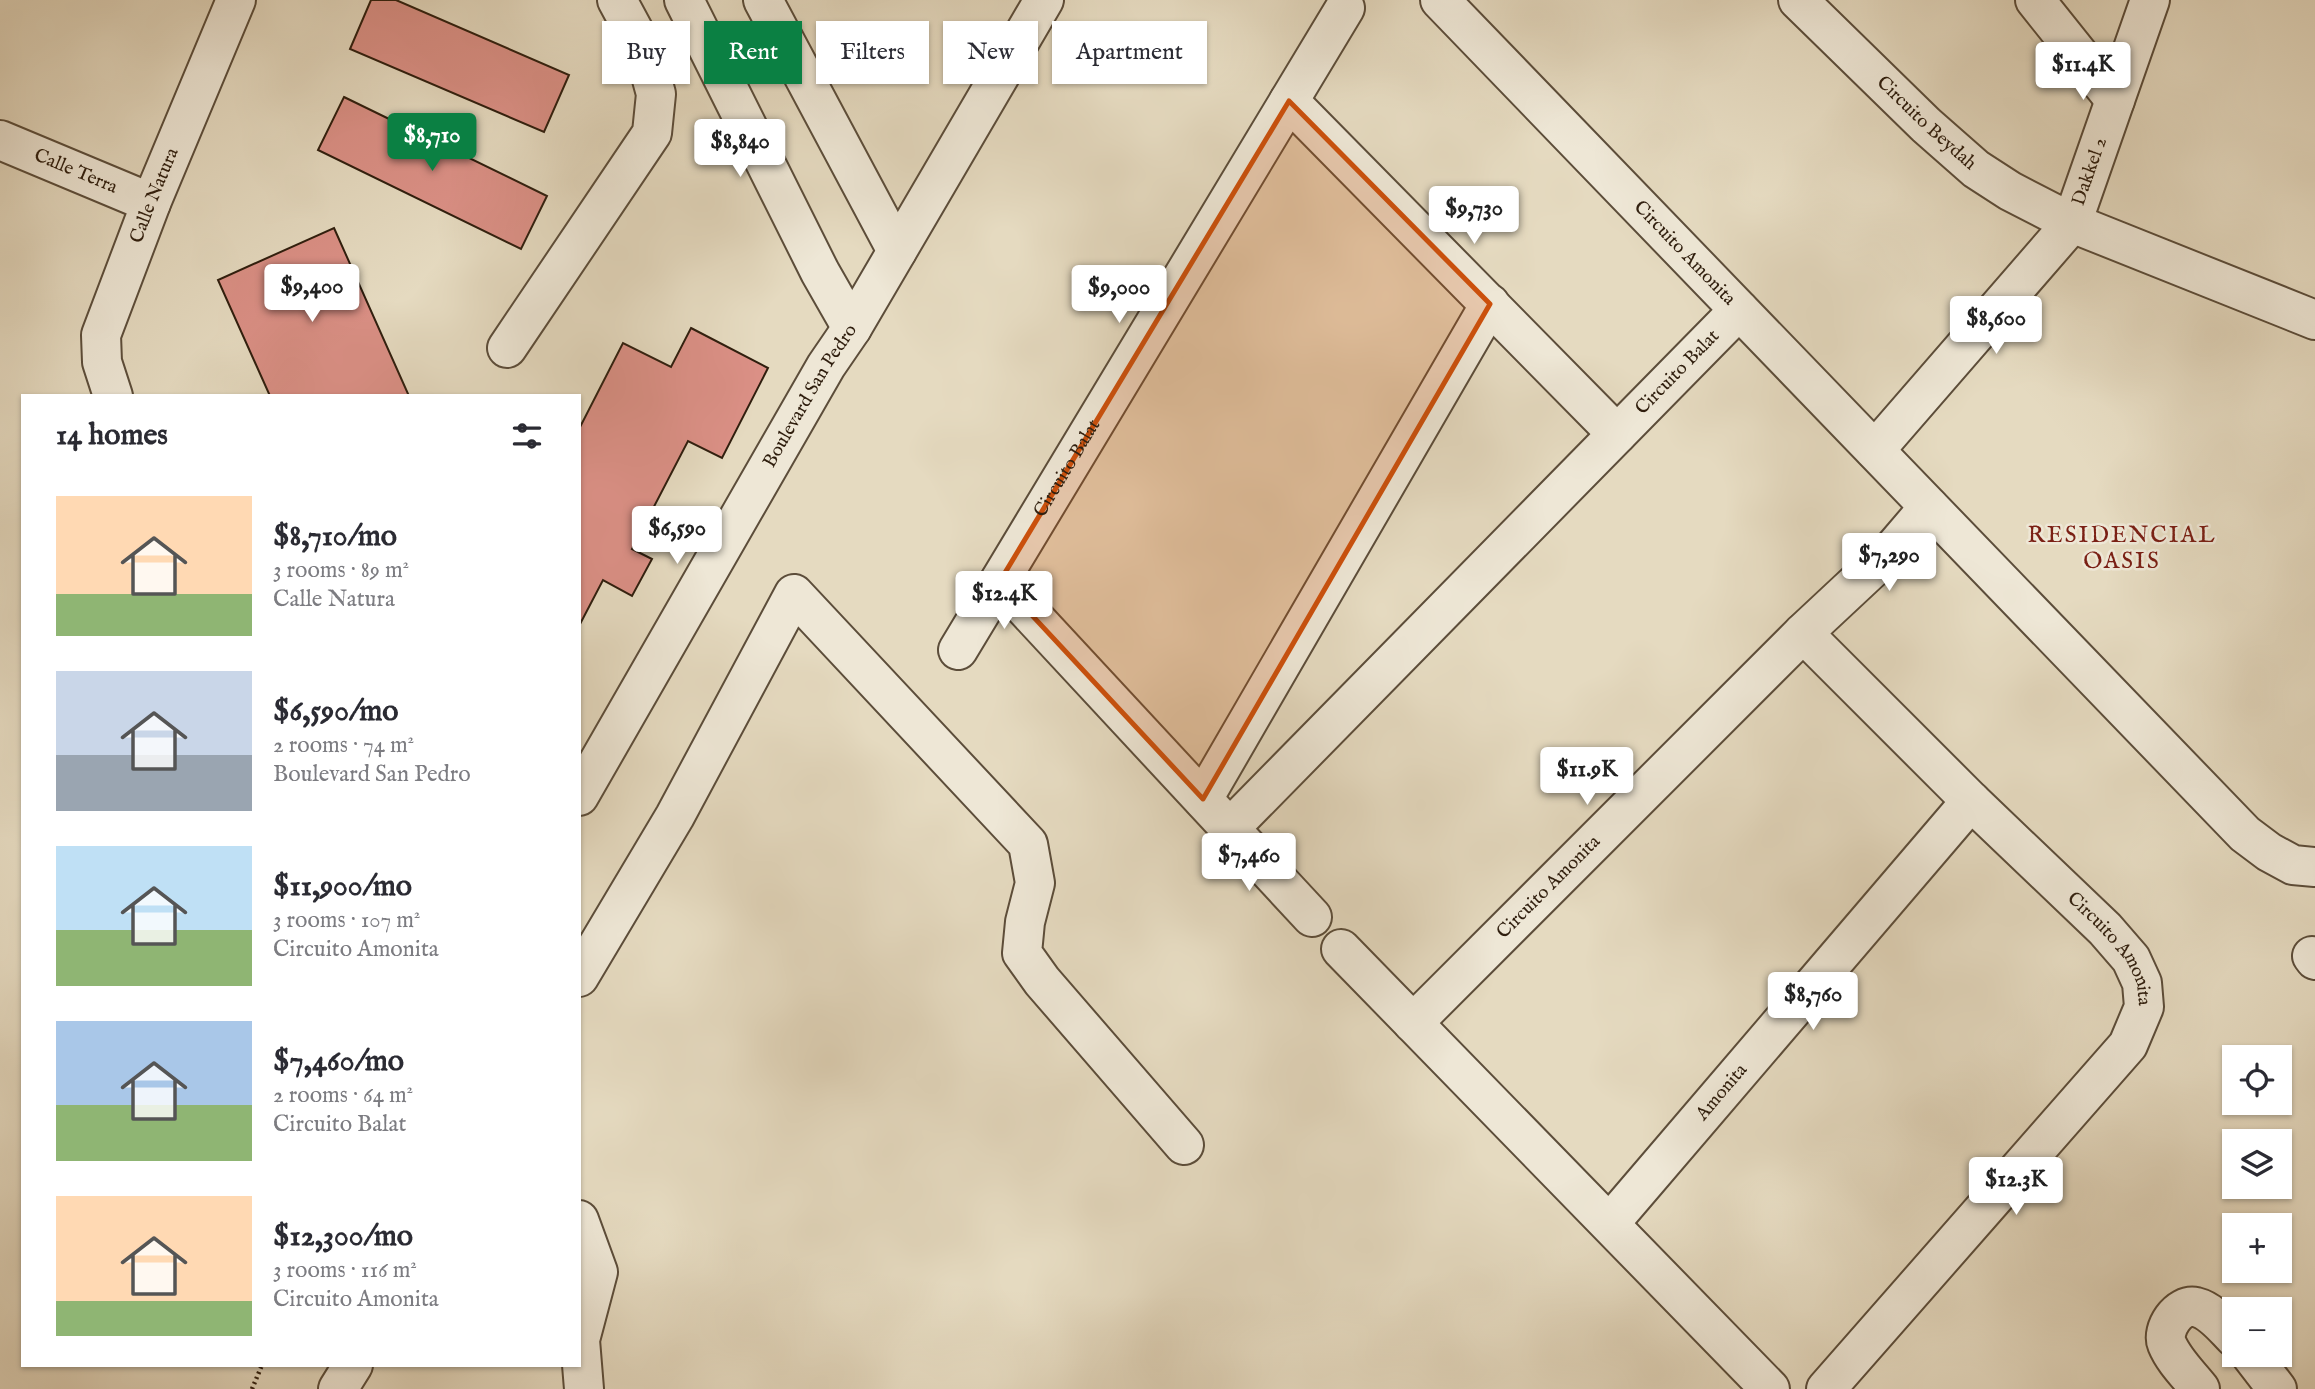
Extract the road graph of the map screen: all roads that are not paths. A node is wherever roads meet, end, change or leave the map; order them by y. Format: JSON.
{"nodes":[{"id":1,"x":236,"y":0,"type":"edge"},
{"id":2,"x":617,"y":0,"type":"edge"},
{"id":3,"x":684,"y":0,"type":"edge"},
{"id":4,"x":763,"y":0,"type":"edge"},
{"id":5,"x":1044,"y":0,"type":"edge"},
{"id":6,"x":1440,"y":0,"type":"edge"},
{"id":7,"x":1798,"y":0,"type":"edge"},
{"id":8,"x":2035,"y":0,"type":"edge"},
{"id":9,"x":2150,"y":0,"type":"edge"},
{"id":10,"x":1345,"y":8,"type":"dead end"},
{"id":11,"x":2115,"y":100,"type":"junction"},
{"id":12,"x":1289,"y":101,"type":"junction"},
{"id":13,"x":0,"y":139,"type":"edge"},
{"id":14,"x":151,"y":203,"type":"junction"},
{"id":15,"x":2072,"y":223,"type":"junction"},
{"id":16,"x":897,"y":251,"type":"junction"},
{"id":17,"x":1490,"y":304,"type":"junction"},
{"id":18,"x":1739,"y":310,"type":"junction"},
{"id":19,"x":2315,"y":320,"type":"edge"},
{"id":20,"x":852,"y":328,"type":"junction"},
{"id":21,"x":508,"y":348,"type":"dead end"},
{"id":22,"x":112,"y":394,"type":"edge"},
{"id":23,"x":1617,"y":434,"type":"junction"},
{"id":24,"x":1875,"y":450,"type":"junction"},
{"id":25,"x":1929,"y":507,"type":"junction"},
{"id":26,"x":1000,"y":581,"type":"junction"},
{"id":27,"x":1802,"y":633,"type":"junction"},
{"id":28,"x":958,"y":650,"type":"dead end"},
{"id":29,"x":581,"y":793,"type":"edge"},
{"id":30,"x":1203,"y":799,"type":"junction"},
{"id":31,"x":1971,"y":801,"type":"junction"},
{"id":32,"x":1229,"y":829,"type":"junction"},
{"id":33,"x":2315,"y":867,"type":"edge"},
{"id":34,"x":1312,"y":917,"type":"dead end"},
{"id":35,"x":1341,"y":948,"type":"dead end"},
{"id":36,"x":581,"y":974,"type":"edge"},
{"id":37,"x":1413,"y":1023,"type":"junction"},
{"id":38,"x":1184,"y":1145,"type":"dead end"},
{"id":39,"x":1610,"y":1223,"type":"junction"},
{"id":40,"x":581,"y":1225,"type":"edge"},
{"id":41,"x":2222,"y":1325,"type":"edge"},
{"id":42,"x":581,"y":1335,"type":"edge"},
{"id":43,"x":581,"y":1352,"type":"edge"},
{"id":44,"x":352,"y":1367,"type":"edge"},
{"id":45,"x":2260,"y":1367,"type":"edge"},
{"id":46,"x":338,"y":1389,"type":"edge"},
{"id":47,"x":584,"y":1389,"type":"edge"},
{"id":48,"x":1770,"y":1389,"type":"edge"},
{"id":49,"x":1826,"y":1389,"type":"edge"},
{"id":50,"x":2200,"y":1389,"type":"edge"},
{"id":51,"x":2277,"y":1389,"type":"edge"}],
"edges":[{"from":1,"to":14,"type":"street","name":"Calle Natura"},
{"from":2,"to":21,"type":"street"},
{"from":3,"to":20,"type":"street"},
{"from":4,"to":16,"type":"street"},
{"from":5,"to":16,"type":"street","name":"Boulevard San Pedro"},
{"from":6,"to":18,"type":"street","name":"Circuito Amonita"},
{"from":7,"to":15,"type":"street","name":"Circuito Beydah"},
{"from":8,"to":11,"type":"street"},
{"from":9,"to":11,"type":"street","name":"Dakkel 2"},
{"from":10,"to":12,"type":"street","name":"Circuito Balat"},
{"from":11,"to":15,"type":"street","name":"Dakkel 2"},
{"from":12,"to":17,"type":"street"},
{"from":12,"to":26,"type":"street","name":"Circuito Balat"},
{"from":13,"to":14,"type":"street","name":"Calle Terra"},
{"from":14,"to":22,"type":"street","name":"Calle Natura"},
{"from":15,"to":19,"type":"street","name":"Circuito Beydah"},
{"from":15,"to":24,"type":"street"},
{"from":16,"to":20,"type":"street","name":"Boulevard San Pedro"},
{"from":17,"to":23,"type":"street"},
{"from":17,"to":30,"type":"street"},
{"from":18,"to":23,"type":"street","name":"Circuito Balat"},
{"from":18,"to":24,"type":"street","name":"Circuito Amonita"},
{"from":20,"to":29,"type":"street","name":"Boulevard San Pedro"},
{"from":23,"to":32,"type":"street","name":"Circuito Balat"},
{"from":24,"to":25,"type":"street","name":"Circuito Amonita"},
{"from":25,"to":27,"type":"street","name":"Circuito Amonita"},
{"from":25,"to":33,"type":"street","name":"Circuito Amonita"},
{"from":26,"to":28,"type":"street","name":"Circuito Balat"},
{"from":26,"to":30,"type":"street"},
{"from":27,"to":31,"type":"street","name":"Circuito Amonita"},
{"from":27,"to":37,"type":"street","name":"Circuito Amonita"},
{"from":30,"to":32,"type":"street"},
{"from":31,"to":39,"type":"street","name":"Amonita"},
{"from":31,"to":49,"type":"street","name":"Circuito Amonita"},
{"from":32,"to":34,"type":"street"},
{"from":35,"to":37,"type":"street"},
{"from":36,"to":38,"type":"street"},
{"from":37,"to":39,"type":"street"},
{"from":39,"to":48,"type":"street"},
{"from":40,"to":42,"type":"street"},
{"from":41,"to":50,"type":"street"},
{"from":43,"to":47,"type":"street"},
{"from":44,"to":46,"type":"street"},
{"from":45,"to":51,"type":"street"}]}
